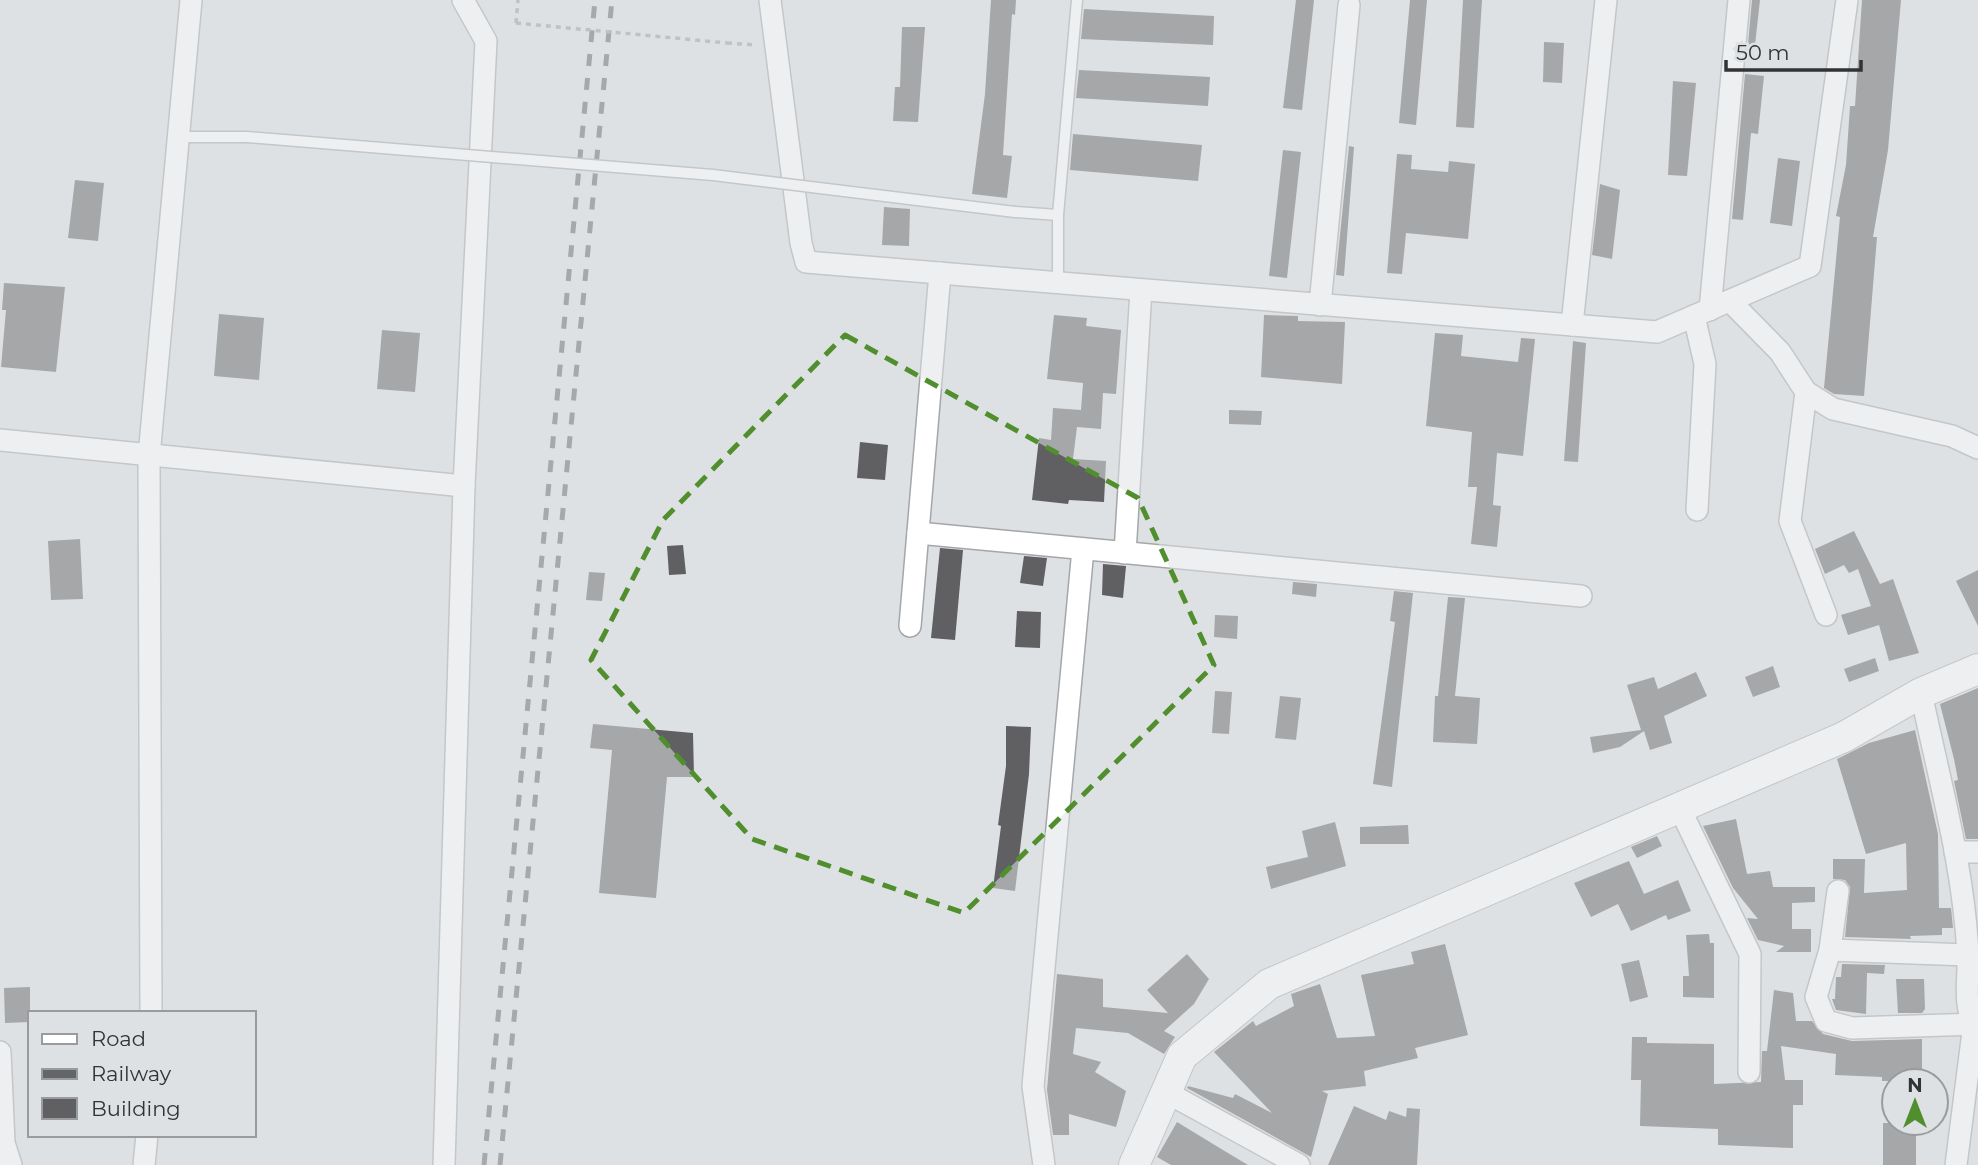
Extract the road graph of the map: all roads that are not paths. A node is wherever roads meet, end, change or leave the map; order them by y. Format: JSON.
{"nodes":[{"id":1,"x":191,"y":0,"type":"edge"},
{"id":2,"x":463,"y":0,"type":"edge"},
{"id":3,"x":770,"y":0,"type":"edge"},
{"id":4,"x":1077,"y":0,"type":"edge"},
{"id":5,"x":1606,"y":0,"type":"edge"},
{"id":6,"x":1739,"y":0,"type":"edge"},
{"id":7,"x":1847,"y":0,"type":"edge"},
{"id":8,"x":1349,"y":5,"type":"dead end"},
{"id":9,"x":179,"y":137,"type":"junction"},
{"id":10,"x":1058,"y":215,"type":"junction"},
{"id":11,"x":940,"y":273,"type":"junction"},
{"id":12,"x":1058,"y":283,"type":"junction"},
{"id":13,"x":1141,"y":290,"type":"junction"},
{"id":14,"x":1730,"y":301,"type":"junction"},
{"id":15,"x":1320,"y":304,"type":"junction"},
{"id":16,"x":1702,"y":313,"type":"junction"},
{"id":17,"x":1572,"y":325,"type":"junction"},
{"id":18,"x":1806,"y":393,"type":"junction"},
{"id":19,"x":0,"y":440,"type":"edge"},
{"id":20,"x":1978,"y":448,"type":"edge"},
{"id":21,"x":149,"y":456,"type":"junction"},
{"id":22,"x":464,"y":486,"type":"junction"},
{"id":23,"x":1697,"y":510,"type":"dead end"},
{"id":24,"x":918,"y":533,"type":"junction"},
{"id":25,"x":1083,"y":549,"type":"junction"},
{"id":26,"x":1125,"y":553,"type":"junction"},
{"id":27,"x":1581,"y":596,"type":"dead end"},
{"id":28,"x":1826,"y":615,"type":"dead end"},
{"id":29,"x":910,"y":626,"type":"dead end"},
{"id":30,"x":1978,"y":669,"type":"edge"},
{"id":31,"x":1921,"y":693,"type":"junction"},
{"id":32,"x":1680,"y":809,"type":"junction"},
{"id":33,"x":1955,"y":852,"type":"junction"},
{"id":34,"x":1978,"y":852,"type":"edge"},
{"id":35,"x":1838,"y":891,"type":"dead end"},
{"id":36,"x":1971,"y":945,"type":"edge"},
{"id":37,"x":1830,"y":950,"type":"junction"},
{"id":38,"x":151,"y":1011,"type":"edge"},
{"id":39,"x":1976,"y":1024,"type":"edge"},
{"id":40,"x":0,"y":1052,"type":"edge"},
{"id":41,"x":1749,"y":1072,"type":"dead end"},
{"id":42,"x":1166,"y":1092,"type":"junction"},
{"id":43,"x":147,"y":1137,"type":"edge"},
{"id":44,"x":11,"y":1165,"type":"edge"},
{"id":45,"x":144,"y":1165,"type":"edge"},
{"id":46,"x":444,"y":1165,"type":"edge"},
{"id":47,"x":1044,"y":1165,"type":"edge"},
{"id":48,"x":1134,"y":1165,"type":"edge"},
{"id":49,"x":1299,"y":1165,"type":"edge"},
{"id":50,"x":1956,"y":1165,"type":"edge"}],
"edges":[{"from":1,"to":9,"type":"street"},
{"from":2,"to":22,"type":"street"},
{"from":3,"to":11,"type":"street"},
{"from":4,"to":10,"type":"lane"},
{"from":5,"to":17,"type":"street"},
{"from":6,"to":16,"type":"street"},
{"from":7,"to":14,"type":"street"},
{"from":8,"to":15,"type":"street"},
{"from":9,"to":10,"type":"lane","bridge":true},
{"from":9,"to":21,"type":"street"},
{"from":10,"to":12,"type":"lane"},
{"from":11,"to":12,"type":"street"},
{"from":11,"to":24,"type":"street"},
{"from":12,"to":13,"type":"street"},
{"from":13,"to":15,"type":"street"},
{"from":13,"to":26,"type":"street"},
{"from":14,"to":16,"type":"street"},
{"from":14,"to":18,"type":"street"},
{"from":15,"to":17,"type":"street"},
{"from":16,"to":17,"type":"street"},
{"from":16,"to":23,"type":"street"},
{"from":18,"to":20,"type":"street"},
{"from":18,"to":28,"type":"street"},
{"from":19,"to":21,"type":"street"},
{"from":21,"to":22,"type":"street"},
{"from":21,"to":38,"type":"street"},
{"from":22,"to":46,"type":"street"},
{"from":24,"to":25,"type":"street"},
{"from":24,"to":29,"type":"street"},
{"from":25,"to":26,"type":"street"},
{"from":25,"to":47,"type":"street"},
{"from":26,"to":27,"type":"street"},
{"from":30,"to":31,"type":"street"},
{"from":31,"to":32,"type":"street"},
{"from":31,"to":33,"type":"street"},
{"from":32,"to":41,"type":"street"},
{"from":32,"to":42,"type":"street"},
{"from":33,"to":34,"type":"street"},
{"from":33,"to":36,"type":"street"},
{"from":35,"to":37,"type":"street"},
{"from":36,"to":37,"type":"street"},
{"from":36,"to":39,"type":"street"},
{"from":37,"to":39,"type":"street"},
{"from":39,"to":50,"type":"street"},
{"from":40,"to":44,"type":"street"},
{"from":42,"to":48,"type":"street"},
{"from":42,"to":49,"type":"street"},
{"from":43,"to":45,"type":"street"}]}
